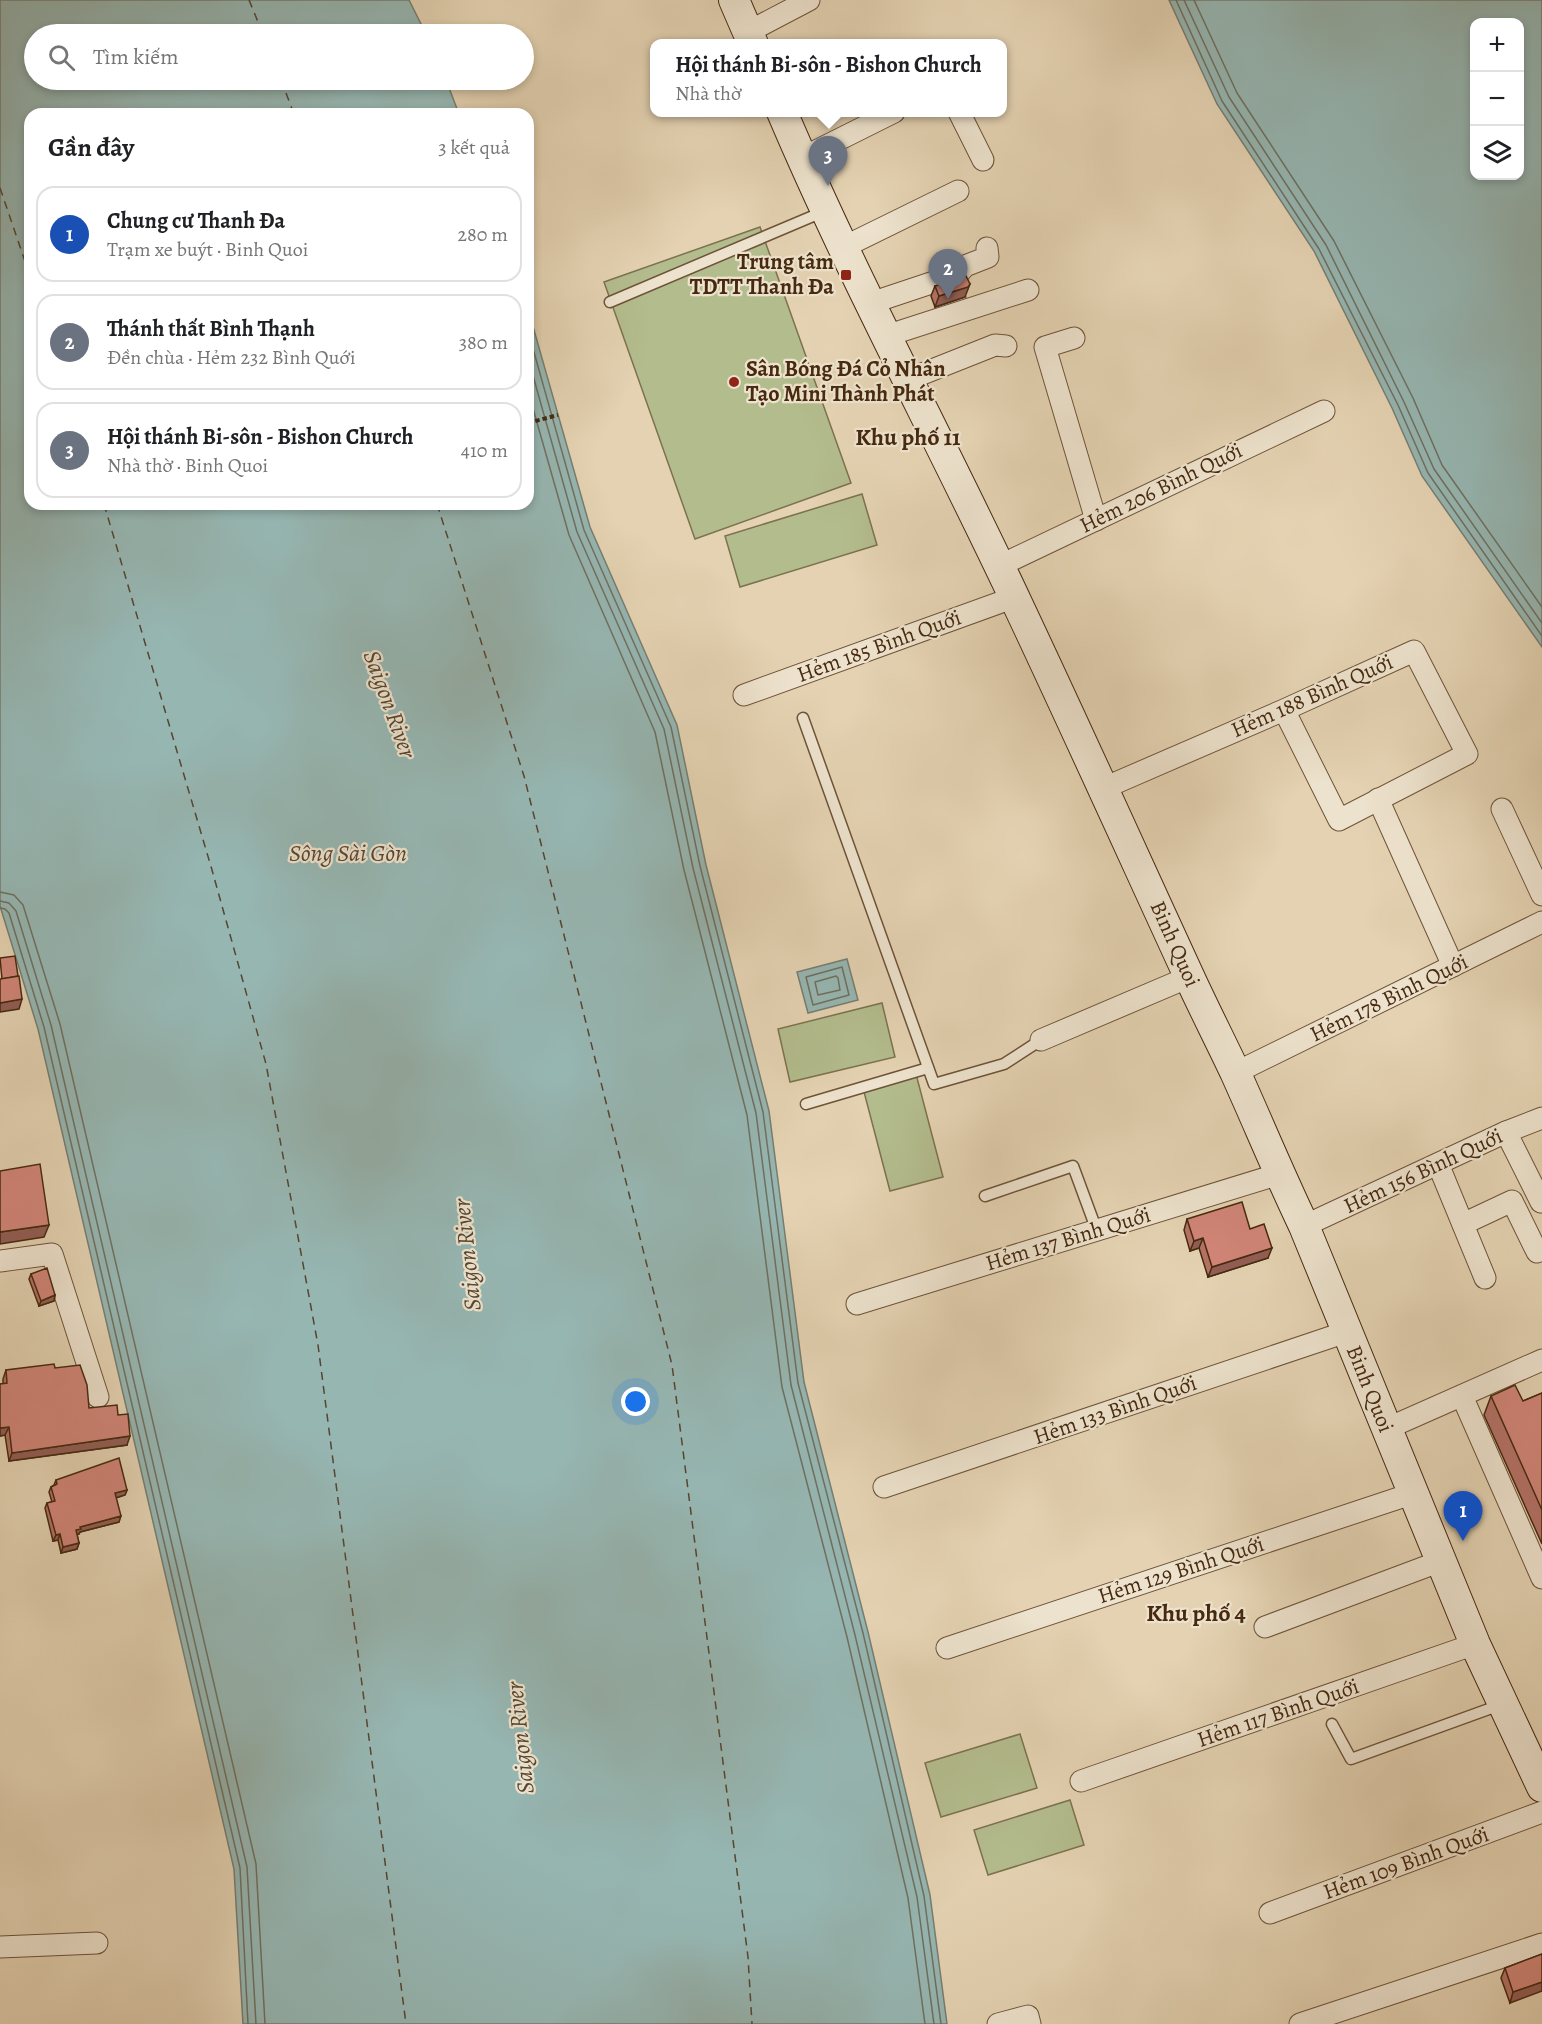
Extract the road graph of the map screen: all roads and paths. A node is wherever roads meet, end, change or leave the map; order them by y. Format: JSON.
{"nodes":[{"id":1,"x":734,"y":0,"type":"edge"},
{"id":2,"x":809,"y":0,"type":"edge"},
{"id":3,"x":751,"y":38,"type":"edge"},
{"id":4,"x":784,"y":117,"type":"edge"},
{"id":5,"x":884,"y":117,"type":"edge"},
{"id":6,"x":962,"y":117,"type":"edge"},
{"id":7,"x":802,"y":158,"type":"junction"},
{"id":8,"x":983,"y":160,"type":"dead end"},
{"id":9,"x":958,"y":191,"type":"dead end"},
{"id":10,"x":826,"y":211,"type":"junction"},
{"id":11,"x":844,"y":247,"type":"junction"},
{"id":12,"x":987,"y":248,"type":"dead end"},
{"id":13,"x":1028,"y":290,"type":"dead end"},
{"id":14,"x":610,"y":302,"type":"dead end"},
{"id":15,"x":871,"y":303,"type":"junction"},
{"id":16,"x":886,"y":336,"type":"junction"},
{"id":17,"x":1074,"y":338,"type":"dead end"},
{"id":18,"x":1006,"y":346,"type":"dead end"},
{"id":19,"x":908,"y":380,"type":"junction"},
{"id":20,"x":1324,"y":411,"type":"dead end"},
{"id":21,"x":558,"y":415,"type":"dead end"},
{"id":22,"x":534,"y":421,"type":"edge"},
{"id":23,"x":1096,"y":520,"type":"junction"},
{"id":24,"x":999,"y":566,"type":"junction"},
{"id":25,"x":1015,"y":597,"type":"junction"},
{"id":26,"x":744,"y":695,"type":"dead end"},
{"id":27,"x":1284,"y":710,"type":"junction"},
{"id":28,"x":803,"y":718,"type":"dead end"},
{"id":29,"x":1104,"y":788,"type":"junction"},
{"id":30,"x":1378,"y":799,"type":"junction"},
{"id":31,"x":1502,"y":809,"type":"dead end"},
{"id":32,"x":1542,"y":895,"type":"edge"},
{"id":33,"x":1542,"y":922,"type":"edge"},
{"id":34,"x":1453,"y":966,"type":"junction"},
{"id":35,"x":1189,"y":977,"type":"junction"},
{"id":36,"x":1041,"y":1041,"type":"joint"},
{"id":37,"x":928,"y":1068,"type":"junction"},
{"id":38,"x":1235,"y":1073,"type":"junction"},
{"id":39,"x":806,"y":1104,"type":"dead end"},
{"id":40,"x":1542,"y":1118,"type":"edge"},
{"id":41,"x":1506,"y":1132,"type":"junction"},
{"id":42,"x":1438,"y":1164,"type":"junction"},
{"id":43,"x":1279,"y":1174,"type":"junction"},
{"id":44,"x":985,"y":1196,"type":"dead end"},
{"id":45,"x":1542,"y":1202,"type":"edge"},
{"id":46,"x":1463,"y":1224,"type":"junction"},
{"id":47,"x":1304,"y":1226,"type":"junction"},
{"id":48,"x":1097,"y":1231,"type":"junction"},
{"id":49,"x":1537,"y":1252,"type":"dead end"},
{"id":50,"x":0,"y":1261,"type":"edge"},
{"id":51,"x":1485,"y":1278,"type":"dead end"},
{"id":52,"x":857,"y":1304,"type":"dead end"},
{"id":53,"x":1346,"y":1332,"type":"junction"},
{"id":54,"x":1542,"y":1360,"type":"edge"},
{"id":55,"x":1462,"y":1396,"type":"junction"},
{"id":56,"x":98,"y":1397,"type":"dead end"},
{"id":57,"x":1386,"y":1429,"type":"junction"},
{"id":58,"x":884,"y":1487,"type":"dead end"},
{"id":59,"x":1414,"y":1493,"type":"junction"},
{"id":60,"x":1441,"y":1561,"type":"junction"},
{"id":61,"x":1542,"y":1578,"type":"edge"},
{"id":62,"x":1265,"y":1627,"type":"dead end"},
{"id":63,"x":1475,"y":1644,"type":"junction"},
{"id":64,"x":947,"y":1648,"type":"dead end"},
{"id":65,"x":1503,"y":1704,"type":"junction"},
{"id":66,"x":1332,"y":1724,"type":"dead end"},
{"id":67,"x":1081,"y":1781,"type":"dead end"},
{"id":68,"x":1542,"y":1787,"type":"edge"},
{"id":69,"x":1542,"y":1812,"type":"edge"},
{"id":70,"x":1270,"y":1913,"type":"dead end"},
{"id":71,"x":97,"y":1943,"type":"dead end"},
{"id":72,"x":1542,"y":1944,"type":"edge"},
{"id":73,"x":0,"y":1947,"type":"edge"},
{"id":74,"x":998,"y":2024,"type":"edge"},
{"id":75,"x":1030,"y":2024,"type":"edge"},
{"id":76,"x":1300,"y":2024,"type":"edge"}],
"edges":[{"from":1,"to":3,"type":"main road"},
{"from":2,"to":3,"type":"street"},
{"from":4,"to":7,"type":"main road","name":"Binh Quoi"},
{"from":5,"to":7,"type":"street"},
{"from":6,"to":8,"type":"street"},
{"from":7,"to":10,"type":"main road","name":"Binh Quoi"},
{"from":9,"to":11,"type":"street"},
{"from":10,"to":11,"type":"main road","name":"Binh Quoi"},
{"from":10,"to":14,"type":"lane"},
{"from":11,"to":15,"type":"main road","name":"Binh Quoi"},
{"from":12,"to":15,"type":"street"},
{"from":13,"to":16,"type":"street"},
{"from":15,"to":16,"type":"main road","name":"Binh Quoi"},
{"from":16,"to":19,"type":"main road","name":"Binh Quoi"},
{"from":17,"to":23,"type":"street"},
{"from":18,"to":19,"type":"street"},
{"from":19,"to":24,"type":"main road","name":"Binh Quoi"},
{"from":20,"to":23,"type":"street","name":"Hẻm 206 Bình Quới"},
{"from":21,"to":22,"type":"path"},
{"from":23,"to":24,"type":"street","name":"Hẻm 206 Bình Quới"},
{"from":24,"to":25,"type":"main road","name":"Binh Quoi"},
{"from":25,"to":26,"type":"street","name":"Hẻm 185 Bình Quới"},
{"from":25,"to":29,"type":"main road","name":"Binh Quoi"},
{"from":27,"to":29,"type":"street","name":"Hẻm 188 Bình Quới"},
{"from":27,"to":30,"type":"street"},
{"from":27,"to":30,"type":"street","name":"Hẻm 188 Bình Quới"},
{"from":28,"to":37,"type":"lane"},
{"from":29,"to":35,"type":"main road","name":"Binh Quoi"},
{"from":30,"to":34,"type":"street"},
{"from":31,"to":32,"type":"street"},
{"from":33,"to":34,"type":"street","name":"Hẻm 178 Bình Quới"},
{"from":34,"to":38,"type":"street","name":"Hẻm 178 Bình Quới"},
{"from":35,"to":36,"type":"street"},
{"from":35,"to":38,"type":"main road","name":"Binh Quoi"},
{"from":36,"to":37,"type":"lane"},
{"from":37,"to":39,"type":"lane"},
{"from":38,"to":43,"type":"main road","name":"Binh Quoi"},
{"from":40,"to":41,"type":"street","name":"Hẻm 156 Bình Quới"},
{"from":41,"to":42,"type":"street","name":"Hẻm 156 Bình Quới"},
{"from":41,"to":45,"type":"street"},
{"from":42,"to":46,"type":"street"},
{"from":42,"to":47,"type":"street","name":"Hẻm 156 Bình Quới"},
{"from":43,"to":47,"type":"main road","name":"Binh Quoi"},
{"from":43,"to":48,"type":"street","name":"Hẻm 137 Bình Quới"},
{"from":44,"to":48,"type":"lane"},
{"from":46,"to":49,"type":"street"},
{"from":46,"to":51,"type":"street"},
{"from":47,"to":53,"type":"main road","name":"Binh Quoi"},
{"from":48,"to":52,"type":"street","name":"Hẻm 137 Bình Quới"},
{"from":50,"to":56,"type":"street"},
{"from":53,"to":57,"type":"main road","name":"Binh Quoi"},
{"from":53,"to":58,"type":"street","name":"Hẻm 133 Bình Quới"},
{"from":54,"to":55,"type":"street"},
{"from":55,"to":57,"type":"street"},
{"from":55,"to":61,"type":"street"},
{"from":57,"to":59,"type":"main road","name":"Binh Quoi"},
{"from":59,"to":60,"type":"main road","name":"Binh Quoi"},
{"from":59,"to":64,"type":"street","name":"Hẻm 129 Bình Quới"},
{"from":60,"to":62,"type":"street"},
{"from":60,"to":63,"type":"main road","name":"Binh Quoi"},
{"from":63,"to":65,"type":"main road","name":"Binh Quoi"},
{"from":63,"to":67,"type":"street","name":"Hẻm 117 Bình Quới"},
{"from":65,"to":66,"type":"lane"},
{"from":65,"to":68,"type":"main road","name":"Binh Quoi"},
{"from":69,"to":70,"type":"street","name":"Hẻm 109 Bình Quới"},
{"from":71,"to":73,"type":"street"},
{"from":72,"to":76,"type":"street"},
{"from":74,"to":75,"type":"street"}]}
